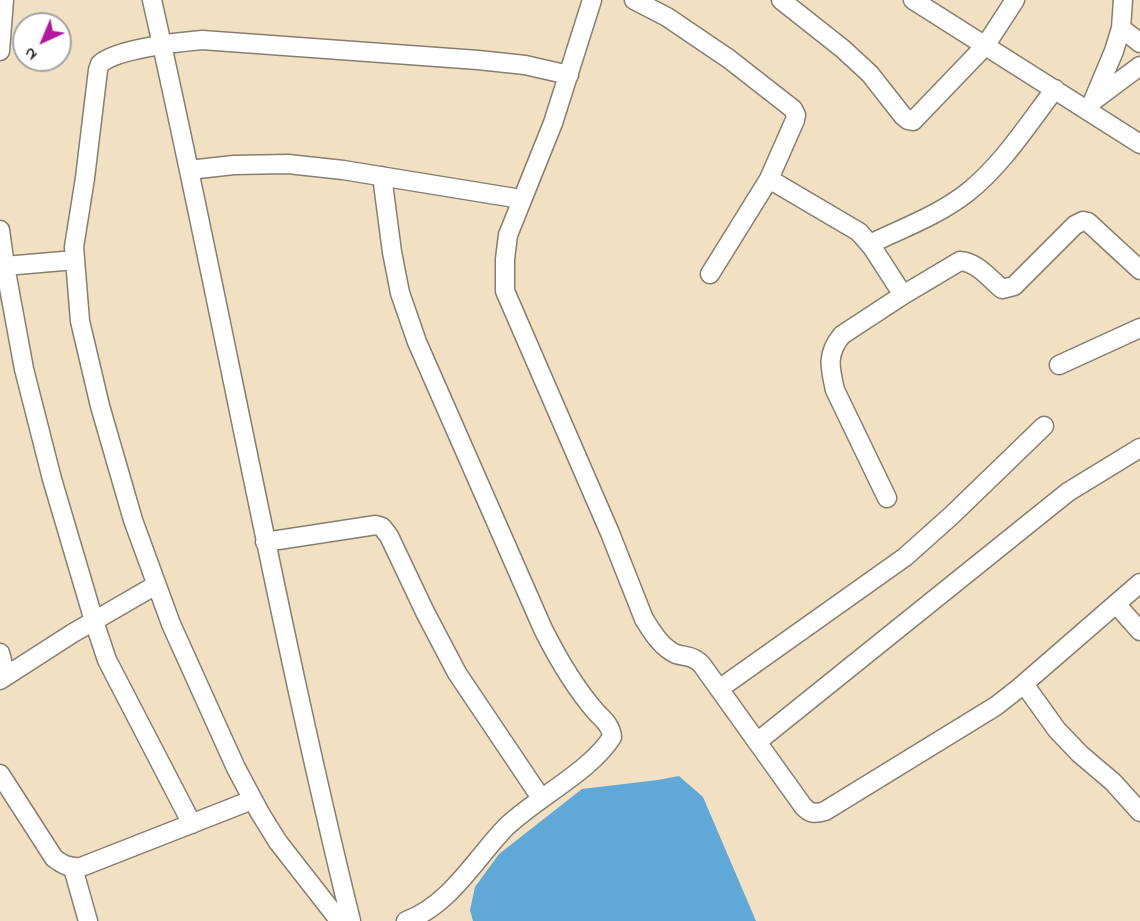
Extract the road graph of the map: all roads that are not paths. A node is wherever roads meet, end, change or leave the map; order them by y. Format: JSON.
{"nodes":[{"id":1,"x":4,"y":0,"type":"edge"},
{"id":2,"x":152,"y":0,"type":"edge"},
{"id":3,"x":592,"y":0,"type":"edge"},
{"id":4,"x":634,"y":0,"type":"edge"},
{"id":5,"x":781,"y":0,"type":"edge"},
{"id":6,"x":914,"y":0,"type":"edge"},
{"id":7,"x":1015,"y":0,"type":"edge"},
{"id":8,"x":1123,"y":0,"type":"edge"},
{"id":9,"x":1121,"y":28,"type":"junction"},
{"id":10,"x":1140,"y":43,"type":"edge"},
{"id":11,"x":162,"y":44,"type":"junction"},
{"id":12,"x":985,"y":46,"type":"junction"},
{"id":13,"x":0,"y":51,"type":"edge"},
{"id":14,"x":1140,"y":66,"type":"edge"},
{"id":15,"x":568,"y":75,"type":"junction"},
{"id":16,"x":1055,"y":89,"type":"junction"},
{"id":17,"x":1089,"y":105,"type":"junction"},
{"id":18,"x":1140,"y":144,"type":"edge"},
{"id":19,"x":189,"y":170,"type":"junction"},
{"id":20,"x":382,"y":176,"type":"junction"},
{"id":21,"x":770,"y":179,"type":"junction"},
{"id":22,"x":522,"y":199,"type":"junction"},
{"id":23,"x":0,"y":230,"type":"edge"},
{"id":24,"x":870,"y":244,"type":"junction"},
{"id":25,"x":75,"y":260,"type":"junction"},
{"id":26,"x":5,"y":266,"type":"junction"},
{"id":27,"x":1140,"y":270,"type":"edge"},
{"id":28,"x":710,"y":274,"type":"dead end"},
{"id":29,"x":903,"y":295,"type":"junction"},
{"id":30,"x":1140,"y":328,"type":"edge"},
{"id":31,"x":1059,"y":365,"type":"dead end"},
{"id":32,"x":1044,"y":426,"type":"dead end"},
{"id":33,"x":1140,"y":448,"type":"edge"},
{"id":34,"x":887,"y":498,"type":"dead end"},
{"id":35,"x":265,"y":542,"type":"junction"},
{"id":36,"x":1140,"y":583,"type":"edge"},
{"id":37,"x":156,"y":585,"type":"junction"},
{"id":38,"x":1116,"y":604,"type":"junction"},
{"id":39,"x":94,"y":621,"type":"junction"},
{"id":40,"x":1140,"y":631,"type":"edge"},
{"id":41,"x":0,"y":653,"type":"edge"},
{"id":42,"x":3,"y":678,"type":"edge"},
{"id":43,"x":1024,"y":684,"type":"junction"},
{"id":44,"x":719,"y":689,"type":"junction"},
{"id":45,"x":757,"y":742,"type":"junction"},
{"id":46,"x":0,"y":774,"type":"edge"},
{"id":47,"x":541,"y":798,"type":"junction"},
{"id":48,"x":252,"y":800,"type":"junction"},
{"id":49,"x":1140,"y":812,"type":"edge"},
{"id":50,"x":192,"y":824,"type":"junction"},
{"id":51,"x":73,"y":868,"type":"junction"},
{"id":52,"x":88,"y":921,"type":"edge"},
{"id":53,"x":344,"y":921,"type":"edge"},
{"id":54,"x":351,"y":921,"type":"edge"},
{"id":55,"x":406,"y":921,"type":"edge"}],
"edges":[{"from":1,"to":13,"type":"street"},
{"from":2,"to":11,"type":"street"},
{"from":3,"to":15,"type":"street"},
{"from":4,"to":21,"type":"street"},
{"from":5,"to":12,"type":"street"},
{"from":6,"to":12,"type":"street"},
{"from":7,"to":12,"type":"street"},
{"from":8,"to":9,"type":"street"},
{"from":9,"to":10,"type":"street"},
{"from":9,"to":17,"type":"street"},
{"from":11,"to":15,"type":"street"},
{"from":11,"to":19,"type":"street"},
{"from":11,"to":25,"type":"street"},
{"from":12,"to":16,"type":"street"},
{"from":14,"to":17,"type":"street"},
{"from":15,"to":22,"type":"street"},
{"from":16,"to":17,"type":"street"},
{"from":16,"to":24,"type":"street"},
{"from":17,"to":18,"type":"street"},
{"from":19,"to":20,"type":"street"},
{"from":19,"to":35,"type":"street"},
{"from":20,"to":22,"type":"street"},
{"from":20,"to":47,"type":"street"},
{"from":21,"to":24,"type":"street"},
{"from":21,"to":28,"type":"street"},
{"from":22,"to":44,"type":"street"},
{"from":23,"to":26,"type":"street"},
{"from":24,"to":29,"type":"street"},
{"from":25,"to":26,"type":"street"},
{"from":25,"to":37,"type":"street"},
{"from":26,"to":39,"type":"street"},
{"from":27,"to":29,"type":"street"},
{"from":29,"to":34,"type":"street"},
{"from":30,"to":31,"type":"street"},
{"from":32,"to":44,"type":"street"},
{"from":33,"to":45,"type":"street"},
{"from":35,"to":47,"type":"street"},
{"from":35,"to":54,"type":"street"},
{"from":36,"to":38,"type":"street"},
{"from":37,"to":39,"type":"street"},
{"from":37,"to":48,"type":"street"},
{"from":38,"to":40,"type":"street"},
{"from":38,"to":43,"type":"street"},
{"from":39,"to":42,"type":"street"},
{"from":39,"to":50,"type":"street"},
{"from":41,"to":42,"type":"street"},
{"from":43,"to":45,"type":"street"},
{"from":43,"to":49,"type":"street"},
{"from":44,"to":45,"type":"street"},
{"from":46,"to":51,"type":"street"},
{"from":47,"to":55,"type":"street"},
{"from":48,"to":50,"type":"street"},
{"from":48,"to":53,"type":"street"},
{"from":50,"to":51,"type":"street"},
{"from":51,"to":52,"type":"street"}]}
